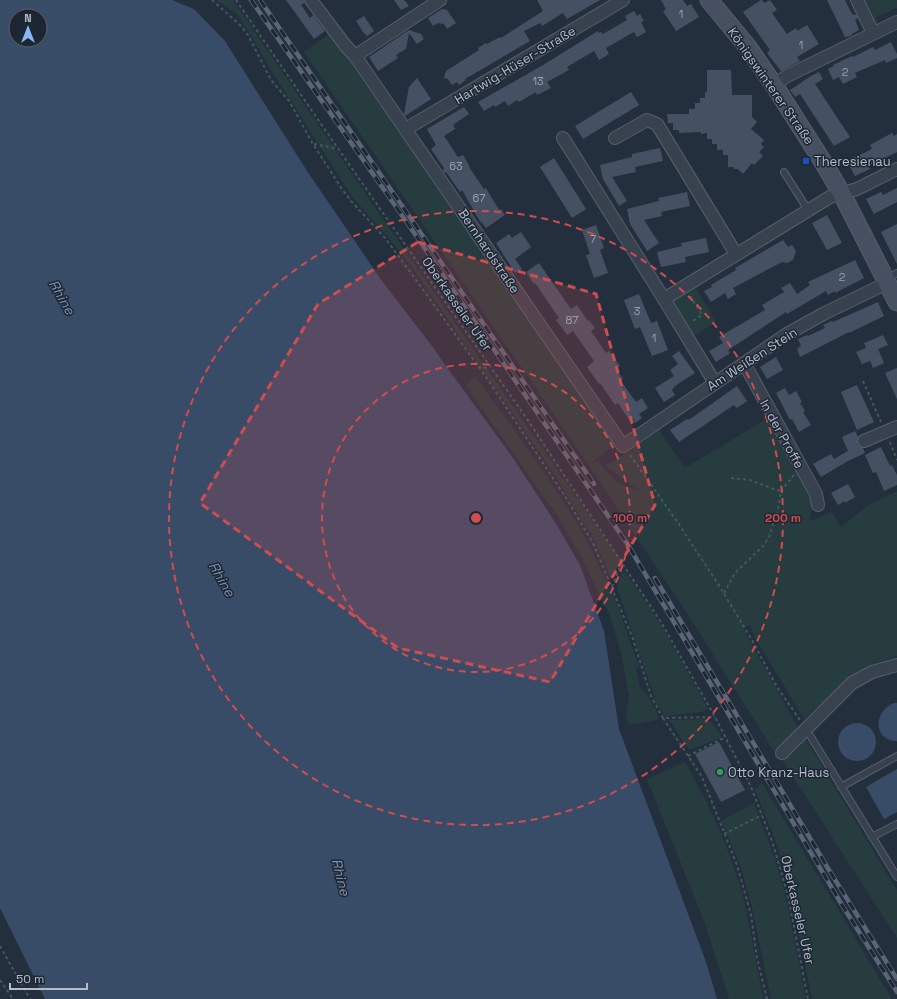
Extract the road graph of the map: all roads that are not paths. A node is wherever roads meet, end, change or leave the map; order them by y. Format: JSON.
{"nodes":[{"id":1,"x":311,"y":0,"type":"edge"},
{"id":2,"x":440,"y":0,"type":"edge"},
{"id":3,"x":624,"y":0,"type":"edge"},
{"id":4,"x":709,"y":0,"type":"edge"},
{"id":5,"x":857,"y":0,"type":"edge"},
{"id":6,"x":896,"y":26,"type":"edge"},
{"id":7,"x":873,"y":33,"type":"junction"},
{"id":8,"x":355,"y":56,"type":"junction"},
{"id":9,"x":774,"y":85,"type":"junction"},
{"id":10,"x":406,"y":129,"type":"junction"},
{"id":11,"x":563,"y":138,"type":"dead end"},
{"id":12,"x":615,"y":138,"type":"dead end"},
{"id":13,"x":897,"y":170,"type":"edge"},
{"id":14,"x":784,"y":172,"type":"dead end"},
{"id":15,"x":842,"y":194,"type":"junction"},
{"id":16,"x":808,"y":210,"type":"junction"},
{"id":17,"x":736,"y":254,"type":"junction"},
{"id":18,"x":890,"y":279,"type":"edge"},
{"id":19,"x":664,"y":299,"type":"junction"},
{"id":20,"x":897,"y":302,"type":"edge"},
{"id":21,"x":744,"y":363,"type":"junction"},
{"id":22,"x":715,"y":383,"type":"junction"},
{"id":23,"x":897,"y":427,"type":"edge"},
{"id":24,"x":864,"y":441,"type":"dead end"},
{"id":25,"x":623,"y":446,"type":"joint"},
{"id":26,"x":818,"y":504,"type":"dead end"},
{"id":27,"x":897,"y":664,"type":"edge"},
{"id":28,"x":806,"y":729,"type":"junction"},
{"id":29,"x":782,"y":753,"type":"dead end"},
{"id":30,"x":897,"y":756,"type":"edge"},
{"id":31,"x":842,"y":787,"type":"junction"},
{"id":32,"x":897,"y":824,"type":"edge"},
{"id":33,"x":872,"y":837,"type":"junction"},
{"id":34,"x":896,"y":874,"type":"edge"}],
"edges":[{"from":1,"to":8,"type":"street","name":"Bernhardstraße"},
{"from":2,"to":8,"type":"street"},
{"from":3,"to":10,"type":"street","name":"Hartwig-Hüser-Straße"},
{"from":4,"to":9,"type":"main road","name":"Königswinterer Straße"},
{"from":5,"to":7,"type":"street"},
{"from":6,"to":7,"type":"street"},
{"from":7,"to":9,"type":"street"},
{"from":8,"to":10,"type":"street","name":"Bernhardstraße"},
{"from":9,"to":15,"type":"main road","name":"Königswinterer Straße"},
{"from":10,"to":25,"type":"street","name":"Bernhardstraße"},
{"from":11,"to":19,"type":"street"},
{"from":12,"to":17,"type":"street"},
{"from":13,"to":15,"type":"street"},
{"from":14,"to":16,"type":"lane"},
{"from":15,"to":16,"type":"street"},
{"from":15,"to":18,"type":"main road","name":"Königswinterer Straße"},
{"from":16,"to":17,"type":"street"},
{"from":17,"to":19,"type":"street"},
{"from":18,"to":20,"type":"main road","name":"Königswinterer Straße"},
{"from":18,"to":21,"type":"street","name":"Am Weißen Stein"},
{"from":19,"to":22,"type":"street"},
{"from":21,"to":22,"type":"street","name":"Am Weißen Stein"},
{"from":21,"to":26,"type":"street","name":"In der Proffe"},
{"from":22,"to":25,"type":"street","name":"Am Weißen Stein"},
{"from":23,"to":24,"type":"street"},
{"from":27,"to":28,"type":"street"},
{"from":28,"to":29,"type":"street"},
{"from":28,"to":31,"type":"lane"},
{"from":30,"to":31,"type":"lane"},
{"from":31,"to":33,"type":"lane"},
{"from":32,"to":33,"type":"lane"},
{"from":33,"to":34,"type":"lane"}]}
